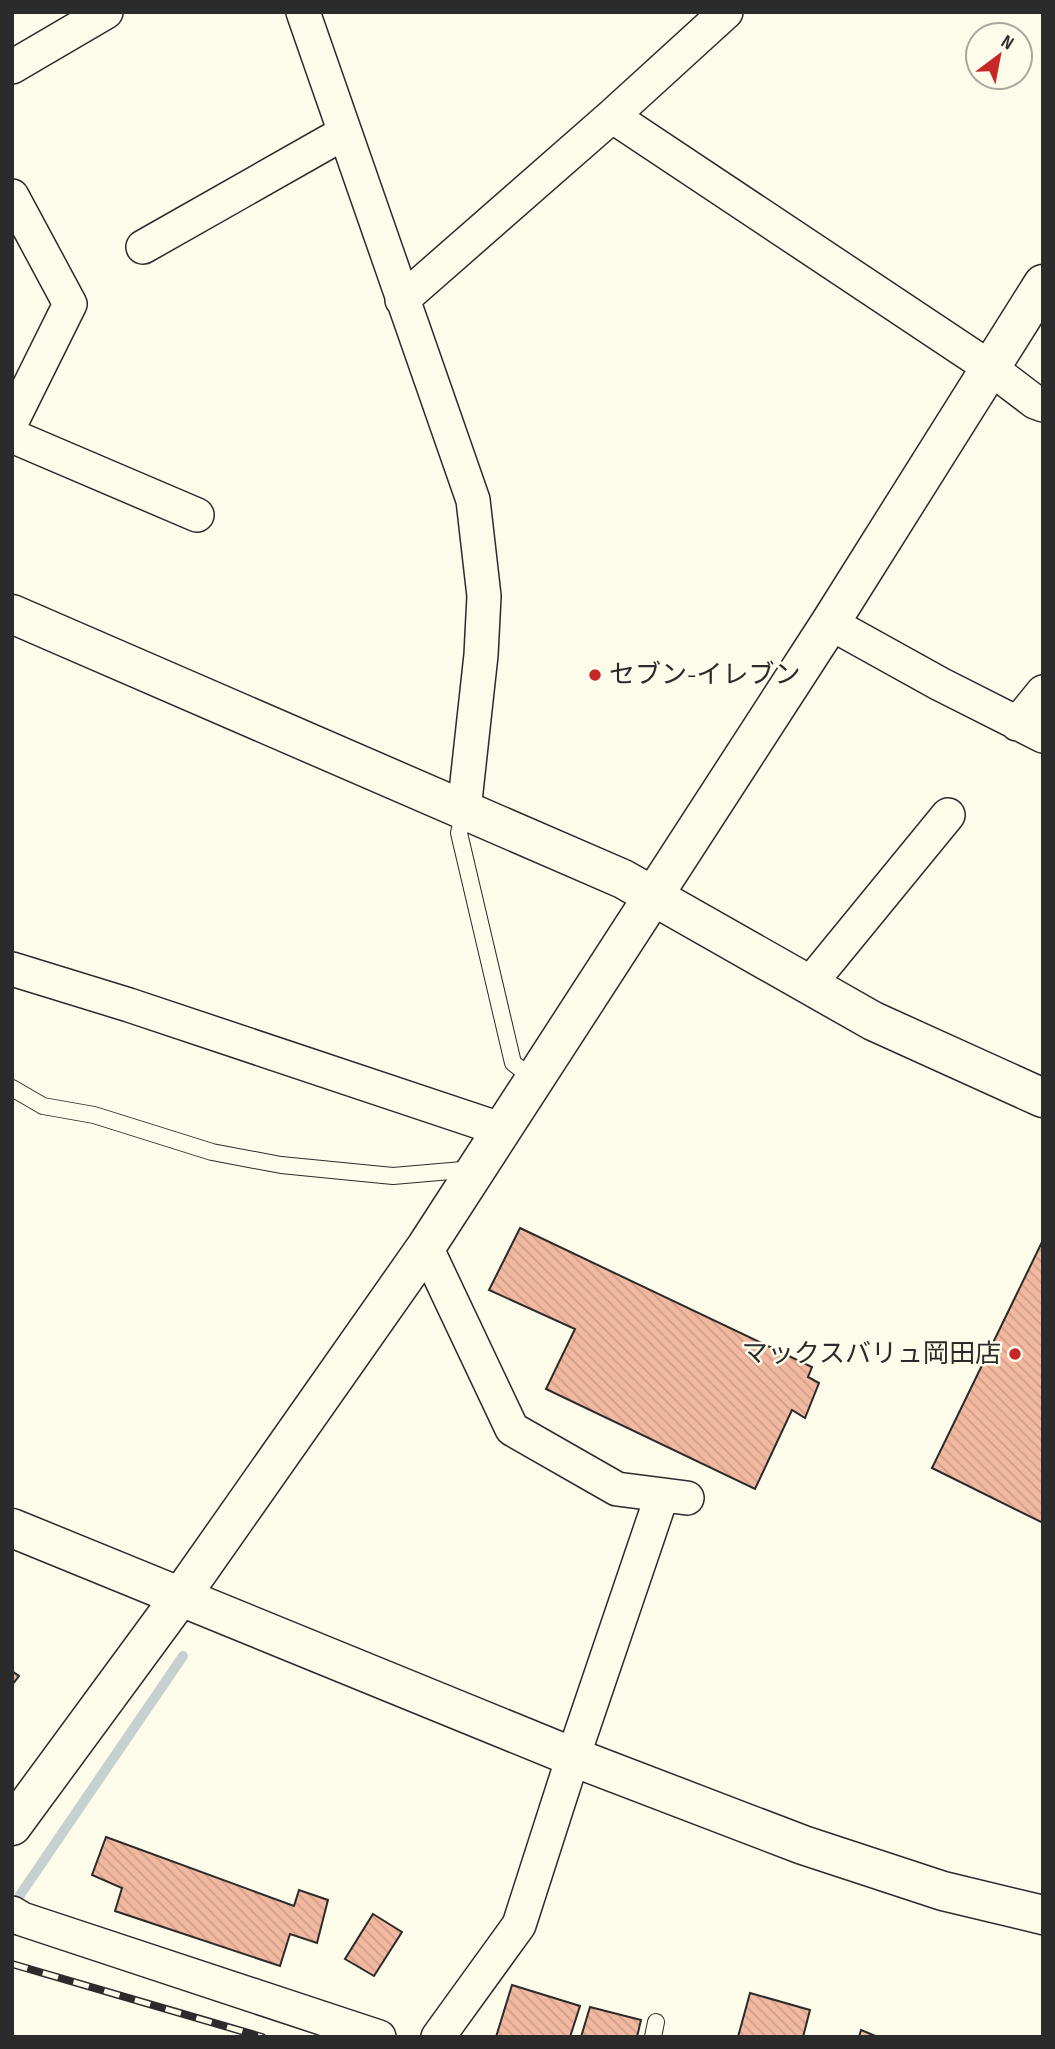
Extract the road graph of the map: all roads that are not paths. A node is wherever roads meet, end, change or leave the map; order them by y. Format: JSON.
{"nodes":[{"id":1,"x":303,"y":12,"type":"edge"},
{"id":2,"x":726,"y":12,"type":"edge"},
{"id":3,"x":85,"y":17,"type":"edge"},
{"id":4,"x":12,"y":67,"type":"edge"},
{"id":5,"x":612,"y":116,"type":"junction"},
{"id":6,"x":344,"y":133,"type":"junction"},
{"id":7,"x":12,"y":196,"type":"edge"},
{"id":8,"x":143,"y":247,"type":"dead end"},
{"id":9,"x":1043,"y":284,"type":"edge"},
{"id":10,"x":402,"y":300,"type":"junction"},
{"id":11,"x":989,"y":367,"type":"junction"},
{"id":12,"x":1043,"y":405,"type":"edge"},
{"id":13,"x":12,"y":421,"type":"edge"},
{"id":14,"x":12,"y":436,"type":"edge"},
{"id":15,"x":197,"y":515,"type":"dead end"},
{"id":16,"x":12,"y":614,"type":"edge"},
{"id":17,"x":830,"y":624,"type":"junction"},
{"id":18,"x":1043,"y":692,"type":"edge"},
{"id":19,"x":1030,"y":730,"type":"edge"},
{"id":20,"x":464,"y":810,"type":"junction"},
{"id":21,"x":948,"y":815,"type":"dead end"},
{"id":22,"x":653,"y":896,"type":"junction"},
{"id":23,"x":12,"y":969,"type":"edge"},
{"id":24,"x":808,"y":986,"type":"junction"},
{"id":25,"x":535,"y":1080,"type":"junction"},
{"id":26,"x":12,"y":1088,"type":"edge"},
{"id":27,"x":1043,"y":1098,"type":"edge"},
{"id":28,"x":503,"y":1130,"type":"junction"},
{"id":29,"x":476,"y":1169,"type":"junction"},
{"id":30,"x":426,"y":1247,"type":"junction"},
{"id":31,"x":12,"y":1528,"type":"edge"},
{"id":32,"x":181,"y":1596,"type":"junction"},
{"id":33,"x":573,"y":1757,"type":"junction"},
{"id":34,"x":12,"y":1826,"type":"edge"},
{"id":35,"x":12,"y":1913,"type":"edge"},
{"id":36,"x":1043,"y":1915,"type":"edge"},
{"id":37,"x":379,"y":2037,"type":"edge"},
{"id":38,"x":438,"y":2037,"type":"edge"}],
"edges":[{"from":1,"to":6,"type":"street"},
{"from":2,"to":5,"type":"street"},
{"from":3,"to":4,"type":"street"},
{"from":5,"to":10,"type":"street"},
{"from":5,"to":11,"type":"street"},
{"from":6,"to":8,"type":"street"},
{"from":6,"to":10,"type":"street"},
{"from":7,"to":13,"type":"street"},
{"from":9,"to":11,"type":"street"},
{"from":10,"to":20,"type":"street"},
{"from":11,"to":12,"type":"street"},
{"from":11,"to":17,"type":"street"},
{"from":14,"to":15,"type":"street"},
{"from":16,"to":20,"type":"street"},
{"from":17,"to":19,"type":"street"},
{"from":17,"to":22,"type":"street"},
{"from":18,"to":19,"type":"street"},
{"from":20,"to":22,"type":"street"},
{"from":20,"to":25,"type":"lane"},
{"from":21,"to":24,"type":"street"},
{"from":22,"to":24,"type":"street"},
{"from":22,"to":25,"type":"street"},
{"from":23,"to":28,"type":"street"},
{"from":24,"to":27,"type":"street"},
{"from":25,"to":28,"type":"street"},
{"from":26,"to":29,"type":"lane"},
{"from":28,"to":29,"type":"street"},
{"from":29,"to":30,"type":"street"},
{"from":30,"to":32,"type":"street"},
{"from":30,"to":33,"type":"street"},
{"from":31,"to":32,"type":"street"},
{"from":32,"to":33,"type":"street"},
{"from":32,"to":34,"type":"street"},
{"from":33,"to":36,"type":"street"},
{"from":33,"to":38,"type":"street"},
{"from":35,"to":37,"type":"street"}]}
